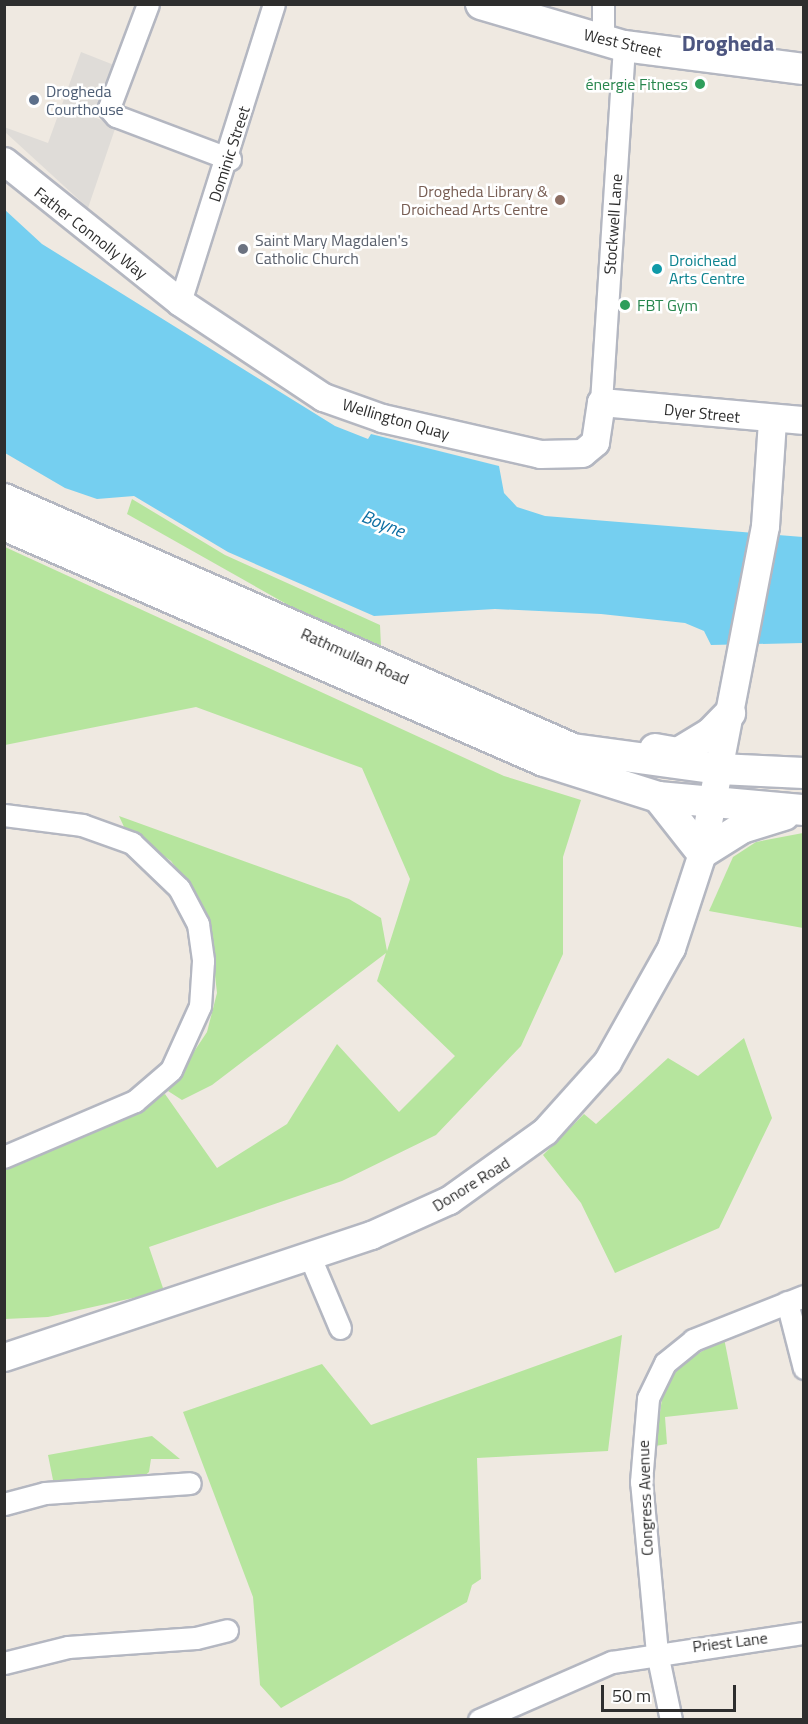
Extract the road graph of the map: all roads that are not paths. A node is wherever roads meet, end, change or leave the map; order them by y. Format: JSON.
{"nodes":[{"id":1,"x":148,"y":4,"type":"edge"},
{"id":2,"x":274,"y":4,"type":"edge"},
{"id":3,"x":481,"y":4,"type":"edge"},
{"id":4,"x":603,"y":4,"type":"edge"},
{"id":5,"x":614,"y":43,"type":"junction"},
{"id":6,"x":804,"y":69,"type":"edge"},
{"id":7,"x":230,"y":159,"type":"junction"},
{"id":8,"x":4,"y":161,"type":"edge"},
{"id":9,"x":180,"y":302,"type":"junction"},
{"id":10,"x":601,"y":402,"type":"junction"},
{"id":11,"x":804,"y":420,"type":"edge"},
{"id":12,"x":772,"y":421,"type":"junction"},
{"id":13,"x":4,"y":499,"type":"edge"},
{"id":14,"x":4,"y":525,"type":"edge"},
{"id":15,"x":729,"y":713,"type":"junction"},
{"id":16,"x":573,"y":749,"type":"junction"},
{"id":17,"x":719,"y":770,"type":"junction"},
{"id":18,"x":804,"y":774,"type":"edge"},
{"id":19,"x":658,"y":797,"type":"junction"},
{"id":20,"x":713,"y":803,"type":"junction"},
{"id":21,"x":801,"y":811,"type":"edge"},
{"id":22,"x":4,"y":815,"type":"edge"},
{"id":23,"x":702,"y":853,"type":"junction"},
{"id":24,"x":4,"y":1157,"type":"edge"},
{"id":25,"x":310,"y":1257,"type":"junction"},
{"id":26,"x":795,"y":1299,"type":"edge"},
{"id":27,"x":340,"y":1328,"type":"dead end"},
{"id":28,"x":4,"y":1357,"type":"edge"},
{"id":29,"x":804,"y":1368,"type":"edge"},
{"id":30,"x":190,"y":1483,"type":"dead end"},
{"id":31,"x":4,"y":1504,"type":"edge"},
{"id":32,"x":227,"y":1630,"type":"dead end"},
{"id":33,"x":804,"y":1633,"type":"edge"},
{"id":34,"x":657,"y":1653,"type":"junction"},
{"id":35,"x":4,"y":1663,"type":"edge"},
{"id":36,"x":479,"y":1719,"type":"edge"},
{"id":37,"x":671,"y":1719,"type":"edge"}],
"edges":[{"from":1,"to":7,"type":"street"},
{"from":2,"to":7,"type":"street","name":"Dominic Street"},
{"from":3,"to":5,"type":"main road","name":"West Street"},
{"from":4,"to":5,"type":"street","name":"Stockwell Lane"},
{"from":5,"to":6,"type":"main road","name":"West Street"},
{"from":5,"to":10,"type":"street","name":"Stockwell Lane"},
{"from":7,"to":9,"type":"street","name":"Dominic Street"},
{"from":8,"to":9,"type":"street","name":"Father Connolly Way"},
{"from":9,"to":10,"type":"street","name":"Wellington Quay"},
{"from":10,"to":12,"type":"street","name":"Dyer Street"},
{"from":11,"to":12,"type":"street","name":"Dyer Street"},
{"from":12,"to":15,"type":"street","name":"Donore Road"},
{"from":13,"to":16,"type":"main road","name":"Rathmullan Road"},
{"from":14,"to":19,"type":"main road","name":"Rathmullan Road"},
{"from":15,"to":16,"type":"main road"},
{"from":15,"to":17,"type":"street","name":"Donore Road"},
{"from":16,"to":17,"type":"main road","name":"Rathmullan Road"},
{"from":17,"to":18,"type":"main road","name":"Rathmullan Road"},
{"from":17,"to":20,"type":"street","name":"Donore Road"},
{"from":19,"to":20,"type":"main road","name":"Rathmullan Road"},
{"from":19,"to":23,"type":"main road"},
{"from":20,"to":21,"type":"main road","name":"Rathmullan Road"},
{"from":20,"to":23,"type":"street","name":"Donore Road"},
{"from":21,"to":23,"type":"main road"},
{"from":22,"to":24,"type":"street"},
{"from":23,"to":25,"type":"street","name":"Donore Road"},
{"from":25,"to":27,"type":"street"},
{"from":25,"to":28,"type":"street","name":"Donore Road"},
{"from":26,"to":29,"type":"street"},
{"from":26,"to":34,"type":"street","name":"Congress Avenue"},
{"from":30,"to":31,"type":"street"},
{"from":32,"to":35,"type":"street"},
{"from":33,"to":34,"type":"street","name":"Priest Lane"},
{"from":34,"to":36,"type":"street","name":"Priest Lane"},
{"from":34,"to":37,"type":"street","name":"Congress Avenue"}]}
